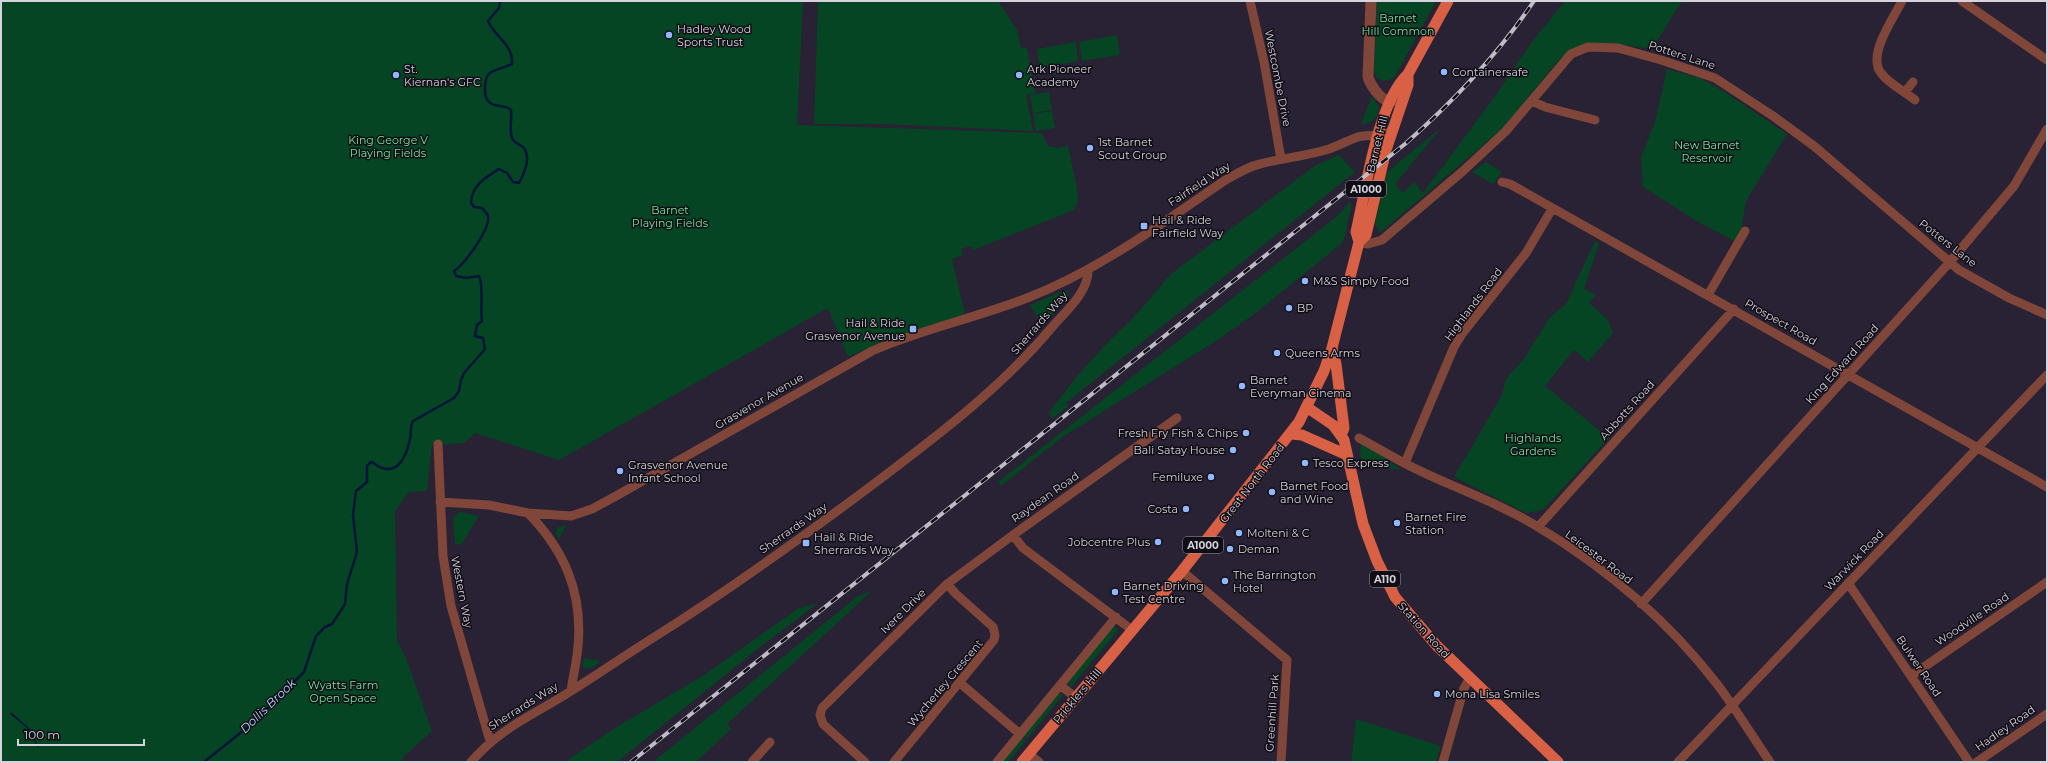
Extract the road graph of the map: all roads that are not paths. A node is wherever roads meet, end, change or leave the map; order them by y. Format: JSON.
{"nodes":[{"id":1,"x":1250,"y":1,"type":"edge"},
{"id":2,"x":1371,"y":1,"type":"edge"},
{"id":3,"x":1448,"y":1,"type":"edge"},
{"id":4,"x":1902,"y":1,"type":"edge"},
{"id":5,"x":1962,"y":1,"type":"edge"},
{"id":6,"x":2047,"y":60,"type":"edge"},
{"id":7,"x":1914,"y":82,"type":"dead end"},
{"id":8,"x":1905,"y":92,"type":"junction"},
{"id":9,"x":1396,"y":99,"type":"junction"},
{"id":10,"x":1915,"y":100,"type":"dead end"},
{"id":11,"x":1532,"y":101,"type":"junction"},
{"id":12,"x":1594,"y":120,"type":"dead end"},
{"id":13,"x":1393,"y":128,"type":"junction"},
{"id":14,"x":2047,"y":129,"type":"edge"},
{"id":15,"x":1380,"y":136,"type":"junction"},
{"id":16,"x":1386,"y":150,"type":"junction"},
{"id":17,"x":1281,"y":159,"type":"junction"},
{"id":18,"x":1502,"y":182,"type":"dead end"},
{"id":19,"x":1552,"y":209,"type":"junction"},
{"id":20,"x":1745,"y":231,"type":"dead end"},
{"id":21,"x":1360,"y":242,"type":"junction"},
{"id":22,"x":1949,"y":263,"type":"junction"},
{"id":23,"x":1088,"y":270,"type":"junction"},
{"id":24,"x":1708,"y":295,"type":"junction"},
{"id":25,"x":1734,"y":309,"type":"junction"},
{"id":26,"x":2047,"y":315,"type":"edge"},
{"id":27,"x":1332,"y":348,"type":"junction"},
{"id":28,"x":1849,"y":374,"type":"junction"},
{"id":29,"x":2047,"y":375,"type":"edge"},
{"id":30,"x":1308,"y":408,"type":"junction"},
{"id":31,"x":1177,"y":418,"type":"dead end"},
{"id":32,"x":1291,"y":434,"type":"junction"},
{"id":33,"x":1341,"y":435,"type":"junction"},
{"id":34,"x":1359,"y":438,"type":"dead end"},
{"id":35,"x":438,"y":444,"type":"dead end"},
{"id":36,"x":1978,"y":447,"type":"junction"},
{"id":37,"x":1347,"y":455,"type":"junction"},
{"id":38,"x":1405,"y":463,"type":"junction"},
{"id":39,"x":2047,"y":487,"type":"edge"},
{"id":40,"x":440,"y":502,"type":"junction"},
{"id":41,"x":528,"y":513,"type":"junction"},
{"id":42,"x":1538,"y":527,"type":"junction"},
{"id":43,"x":1012,"y":535,"type":"junction"},
{"id":44,"x":1182,"y":571,"type":"junction"},
{"id":45,"x":2047,"y":582,"type":"edge"},
{"id":46,"x":1848,"y":583,"type":"junction"},
{"id":47,"x":947,"y":584,"type":"junction"},
{"id":48,"x":1641,"y":604,"type":"junction"},
{"id":49,"x":1116,"y":617,"type":"junction"},
{"id":50,"x":1132,"y":630,"type":"junction"},
{"id":51,"x":1911,"y":676,"type":"junction"},
{"id":52,"x":1470,"y":678,"type":"junction"},
{"id":53,"x":960,"y":683,"type":"junction"},
{"id":54,"x":1060,"y":685,"type":"junction"},
{"id":55,"x":571,"y":691,"type":"junction"},
{"id":56,"x":1075,"y":697,"type":"junction"},
{"id":57,"x":1731,"y":705,"type":"junction"},
{"id":58,"x":2047,"y":714,"type":"edge"},
{"id":59,"x":1020,"y":734,"type":"junction"},
{"id":60,"x":490,"y":741,"type":"junction"},
{"id":61,"x":770,"y":742,"type":"dead end"},
{"id":62,"x":1025,"y":758,"type":"edge"},
{"id":63,"x":471,"y":762,"type":"edge"},
{"id":64,"x":752,"y":762,"type":"edge"},
{"id":65,"x":866,"y":762,"type":"edge"},
{"id":66,"x":894,"y":762,"type":"edge"},
{"id":67,"x":997,"y":762,"type":"edge"},
{"id":68,"x":1039,"y":762,"type":"edge"},
{"id":69,"x":1281,"y":762,"type":"edge"},
{"id":70,"x":1443,"y":762,"type":"edge"},
{"id":71,"x":1558,"y":762,"type":"edge"},
{"id":72,"x":1678,"y":762,"type":"edge"},
{"id":73,"x":1770,"y":762,"type":"edge"},
{"id":74,"x":1969,"y":762,"type":"edge"},
{"id":75,"x":1977,"y":762,"type":"edge"}],
"edges":[{"from":1,"to":17,"type":"street","name":"Westcombe Drive"},
{"from":2,"to":9,"type":"street"},
{"from":3,"to":9,"type":"main road","name":"Barnet Hill","number":"A1000"},
{"from":4,"to":8,"type":"street"},
{"from":5,"to":6,"type":"street"},
{"from":7,"to":8,"type":"street"},
{"from":8,"to":10,"type":"street"},
{"from":9,"to":13,"type":"main road","name":"Barnet Hill","number":"A1000"},
{"from":9,"to":15,"type":"main road","name":"Barnet Hill","number":"A1000"},
{"from":11,"to":12,"type":"street"},
{"from":11,"to":21,"type":"street","name":"Potters Lane"},
{"from":11,"to":22,"type":"street","name":"Potters Lane"},
{"from":13,"to":15,"type":"street"},
{"from":13,"to":16,"type":"main road","name":"Barnet Hill","number":"A1000"},
{"from":14,"to":22,"type":"street","name":"King Edward Road"},
{"from":15,"to":16,"type":"street"},
{"from":15,"to":17,"type":"street","name":"Fairfield Way"},
{"from":15,"to":21,"type":"main road","name":"Barnet Hill","number":"A1000"},
{"from":16,"to":21,"type":"main road","name":"Barnet Hill","number":"A1000"},
{"from":17,"to":23,"type":"street","name":"Fairfield Way"},
{"from":18,"to":19,"type":"street","name":"Prospect Road"},
{"from":19,"to":24,"type":"street","name":"Prospect Road"},
{"from":19,"to":38,"type":"street","name":"Highlands Road"},
{"from":20,"to":24,"type":"street"},
{"from":21,"to":27,"type":"main road","name":"Barnet Hill","number":"A1000"},
{"from":22,"to":26,"type":"street","name":"Potters Lane"},
{"from":22,"to":28,"type":"street","name":"King Edward Road"},
{"from":23,"to":41,"type":"street","name":"Grasvenor Avenue"},
{"from":23,"to":55,"type":"street","name":"Sherrards Way"},
{"from":24,"to":25,"type":"street","name":"Prospect Road"},
{"from":25,"to":28,"type":"street","name":"Prospect Road"},
{"from":25,"to":42,"type":"street","name":"Abbotts Road"},
{"from":27,"to":30,"type":"main road","name":"Barnet Hill","number":"A1000"},
{"from":27,"to":33,"type":"main road","number":"A110"},
{"from":28,"to":36,"type":"street","name":"Prospect Road"},
{"from":28,"to":48,"type":"street","name":"King Edward Road"},
{"from":29,"to":36,"type":"street","name":"Warwick Road"},
{"from":30,"to":32,"type":"main road","name":"Great North Road","number":"A1000"},
{"from":30,"to":33,"type":"main road","name":"Station Road","number":"A110"},
{"from":31,"to":43,"type":"street","name":"Raydean Road"},
{"from":32,"to":37,"type":"main road"},
{"from":32,"to":44,"type":"main road","name":"Great North Road","number":"A1000"},
{"from":33,"to":37,"type":"main road","name":"Station Road","number":"A110"},
{"from":34,"to":38,"type":"street","name":"Leicester Road"},
{"from":35,"to":40,"type":"street","name":"Western Way"},
{"from":36,"to":39,"type":"street","name":"Prospect Road"},
{"from":36,"to":46,"type":"street","name":"Warwick Road"},
{"from":37,"to":52,"type":"main road","name":"Station Road","number":"A110"},
{"from":38,"to":42,"type":"street","name":"Leicester Road"},
{"from":40,"to":41,"type":"street","name":"Grasvenor Avenue"},
{"from":40,"to":60,"type":"street","name":"Western Way"},
{"from":41,"to":55,"type":"street"},
{"from":42,"to":48,"type":"street","name":"Leicester Road"},
{"from":43,"to":47,"type":"street","name":"Ivere Drive"},
{"from":43,"to":49,"type":"street","name":"Raydean Road"},
{"from":44,"to":50,"type":"main road","name":"Great North Road","number":"A1000"},
{"from":44,"to":69,"type":"street","name":"Greenhill Park"},
{"from":45,"to":51,"type":"street","name":"Woodville Road"},
{"from":46,"to":51,"type":"street","name":"Bulwer Road"},
{"from":46,"to":57,"type":"street","name":"Warwick Road"},
{"from":47,"to":53,"type":"street","name":"Wycherley Crescent"},
{"from":47,"to":65,"type":"street","name":"Ivere Drive"},
{"from":48,"to":57,"type":"street","name":"Leicester Road"},
{"from":49,"to":50,"type":"street","name":"Raydean Road"},
{"from":49,"to":54,"type":"street"},
{"from":50,"to":56,"type":"main road","name":"Pricklers Hill","number":"A1000"},
{"from":51,"to":74,"type":"street","name":"Bulwer Road"},
{"from":52,"to":70,"type":"street"},
{"from":52,"to":71,"type":"main road","name":"Station Road","number":"A110"},
{"from":53,"to":59,"type":"street"},
{"from":53,"to":66,"type":"street","name":"Wycherley Crescent"},
{"from":54,"to":56,"type":"street"},
{"from":54,"to":59,"type":"street"},
{"from":55,"to":60,"type":"street","name":"Sherrards Way"},
{"from":56,"to":62,"type":"main road","name":"Pricklers Hill","number":"A1000"},
{"from":57,"to":72,"type":"street","name":"Warwick Road"},
{"from":57,"to":73,"type":"street","name":"Leicester Road"},
{"from":58,"to":75,"type":"street","name":"Hadley Road"},
{"from":59,"to":67,"type":"street"},
{"from":60,"to":63,"type":"street","name":"Sherrards Way"},
{"from":61,"to":64,"type":"street"},
{"from":62,"to":68,"type":"street"}]}
